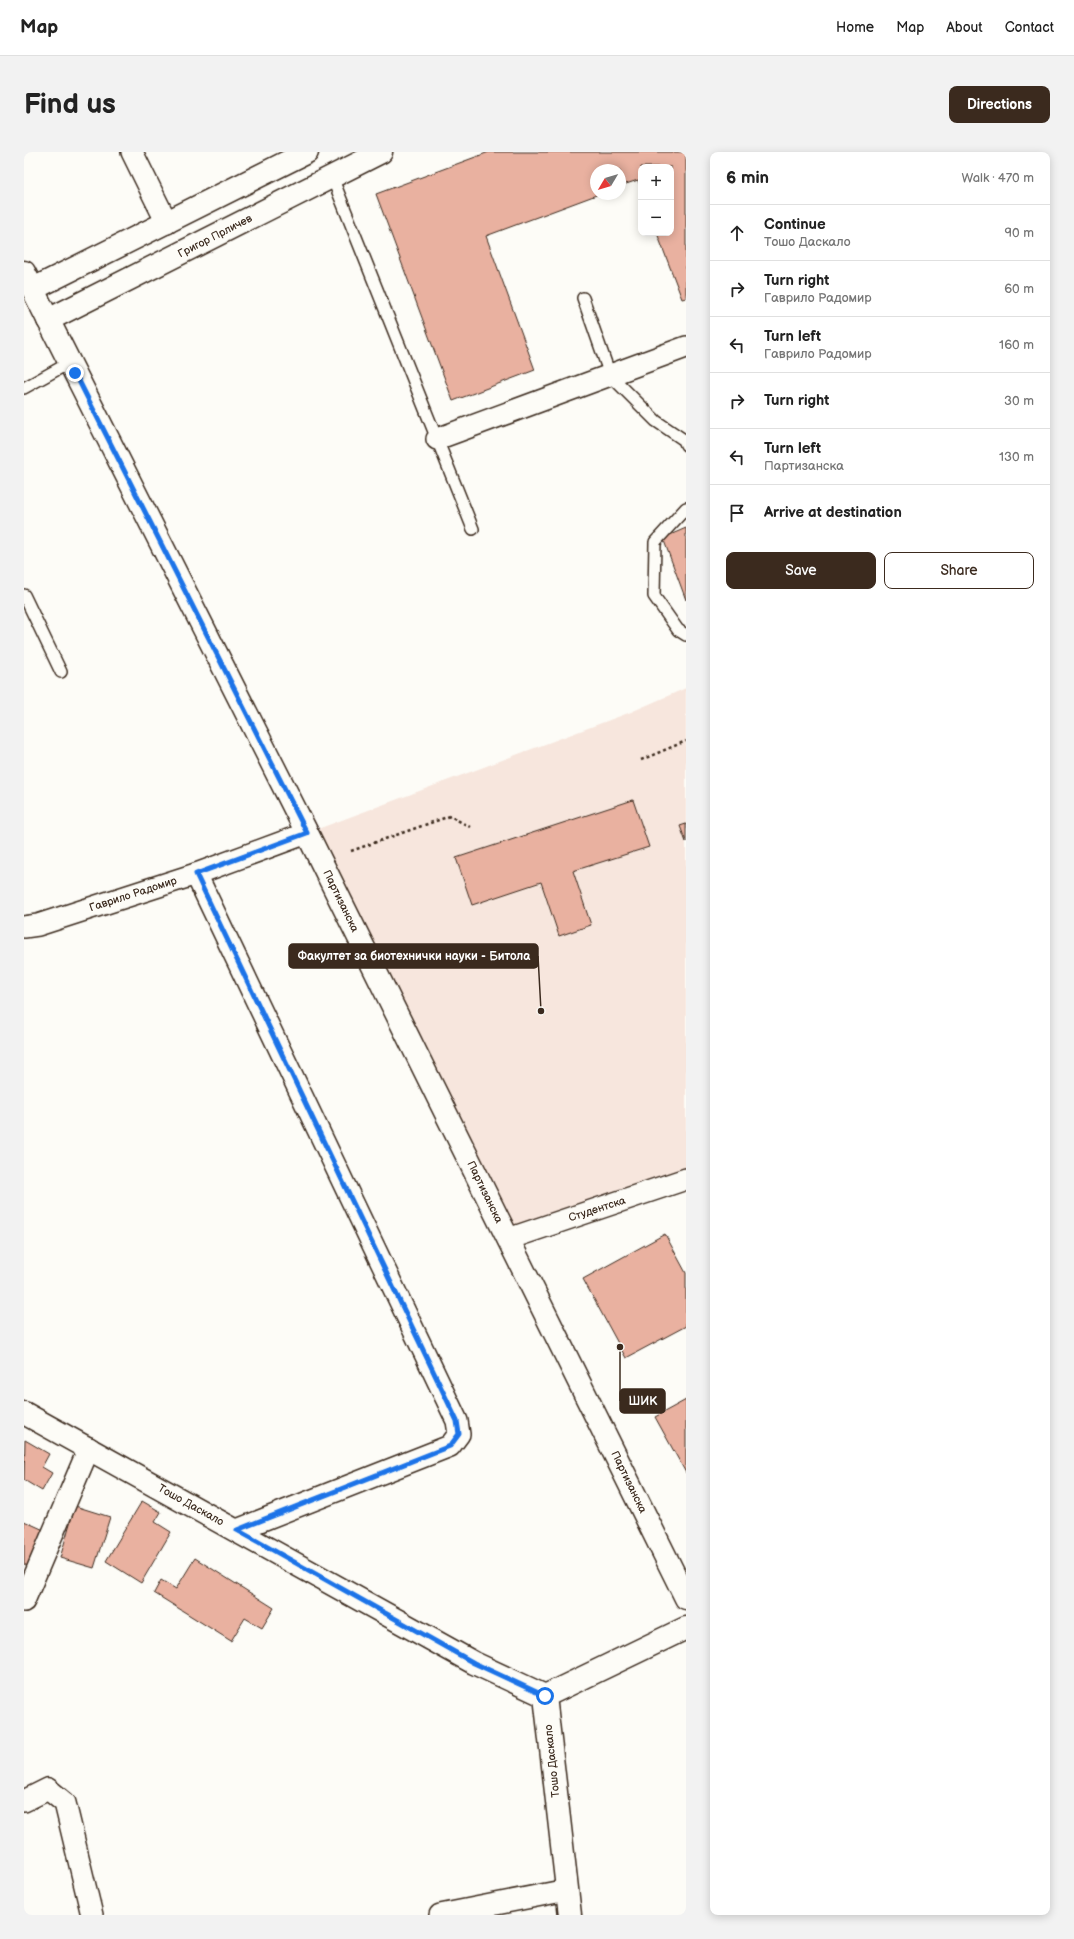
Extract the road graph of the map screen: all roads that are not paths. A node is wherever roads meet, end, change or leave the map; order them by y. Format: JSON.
{"nodes":[{"id":1,"x":132,"y":152,"type":"edge"},
{"id":2,"x":307,"y":152,"type":"edge"},
{"id":3,"x":381,"y":152,"type":"edge"},
{"id":4,"x":332,"y":177,"type":"junction"},
{"id":5,"x":167,"y":223,"type":"junction"},
{"id":6,"x":28,"y":280,"type":"edge"},
{"id":7,"x":583,"y":298,"type":"dead end"},
{"id":8,"x":48,"y":320,"type":"junction"},
{"id":9,"x":686,"y":347,"type":"edge"},
{"id":10,"x":69,"y":362,"type":"junction"},
{"id":11,"x":610,"y":375,"type":"junction"},
{"id":12,"x":24,"y":388,"type":"edge"},
{"id":13,"x":437,"y":439,"type":"junction"},
{"id":14,"x":686,"y":445,"type":"edge"},
{"id":15,"x":686,"y":508,"type":"edge"},
{"id":16,"x":473,"y":529,"type":"dead end"},
{"id":17,"x":24,"y":595,"type":"edge"},
{"id":18,"x":686,"y":635,"type":"edge"},
{"id":19,"x":61,"y":672,"type":"dead end"},
{"id":20,"x":307,"y":833,"type":"junction"},
{"id":21,"x":196,"y":874,"type":"junction"},
{"id":22,"x":24,"y":927,"type":"edge"},
{"id":23,"x":686,"y":1179,"type":"edge"},
{"id":24,"x":508,"y":1239,"type":"junction"},
{"id":25,"x":24,"y":1413,"type":"edge"},
{"id":26,"x":89,"y":1448,"type":"junction"},
{"id":27,"x":237,"y":1530,"type":"junction"},
{"id":28,"x":686,"y":1598,"type":"edge"},
{"id":29,"x":24,"y":1601,"type":"edge"},
{"id":30,"x":686,"y":1628,"type":"edge"},
{"id":31,"x":545,"y":1696,"type":"junction"},
{"id":32,"x":24,"y":1801,"type":"edge"},
{"id":33,"x":567,"y":1890,"type":"junction"},
{"id":34,"x":92,"y":1915,"type":"edge"},
{"id":35,"x":440,"y":1915,"type":"edge"},
{"id":36,"x":570,"y":1915,"type":"edge"}],
"edges":[{"from":1,"to":5,"type":"street"},
{"from":2,"to":5,"type":"street"},
{"from":3,"to":4,"type":"street","name":"Григор Прличев"},
{"from":4,"to":8,"type":"street","name":"Григор Прличев"},
{"from":4,"to":13,"type":"lane"},
{"from":5,"to":6,"type":"street"},
{"from":6,"to":8,"type":"street","name":"Партизанска"},
{"from":7,"to":11,"type":"lane"},
{"from":8,"to":10,"type":"street","name":"Партизанска"},
{"from":9,"to":11,"type":"street"},
{"from":10,"to":12,"type":"lane"},
{"from":10,"to":20,"type":"street","name":"Партизанска"},
{"from":11,"to":13,"type":"street"},
{"from":11,"to":14,"type":"lane"},
{"from":13,"to":16,"type":"lane"},
{"from":15,"to":18,"type":"lane"},
{"from":17,"to":19,"type":"lane"},
{"from":20,"to":21,"type":"street","name":"Гаврило Радомир"},
{"from":20,"to":24,"type":"street","name":"Партизанска"},
{"from":21,"to":22,"type":"street","name":"Гаврило Радомир"},
{"from":21,"to":27,"type":"street"},
{"from":23,"to":24,"type":"street","name":"Студентска"},
{"from":24,"to":28,"type":"street","name":"Партизанска"},
{"from":25,"to":26,"type":"street","name":"Тошо Даскало"},
{"from":26,"to":27,"type":"street","name":"Тошо Даскало"},
{"from":26,"to":29,"type":"street"},
{"from":27,"to":31,"type":"street","name":"Тошо Даскало"},
{"from":30,"to":31,"type":"street"},
{"from":31,"to":33,"type":"street","name":"Тошо Даскало"},
{"from":32,"to":34,"type":"street"},
{"from":33,"to":35,"type":"street"},
{"from":33,"to":36,"type":"street","name":"Тошо Даскало"}]}
